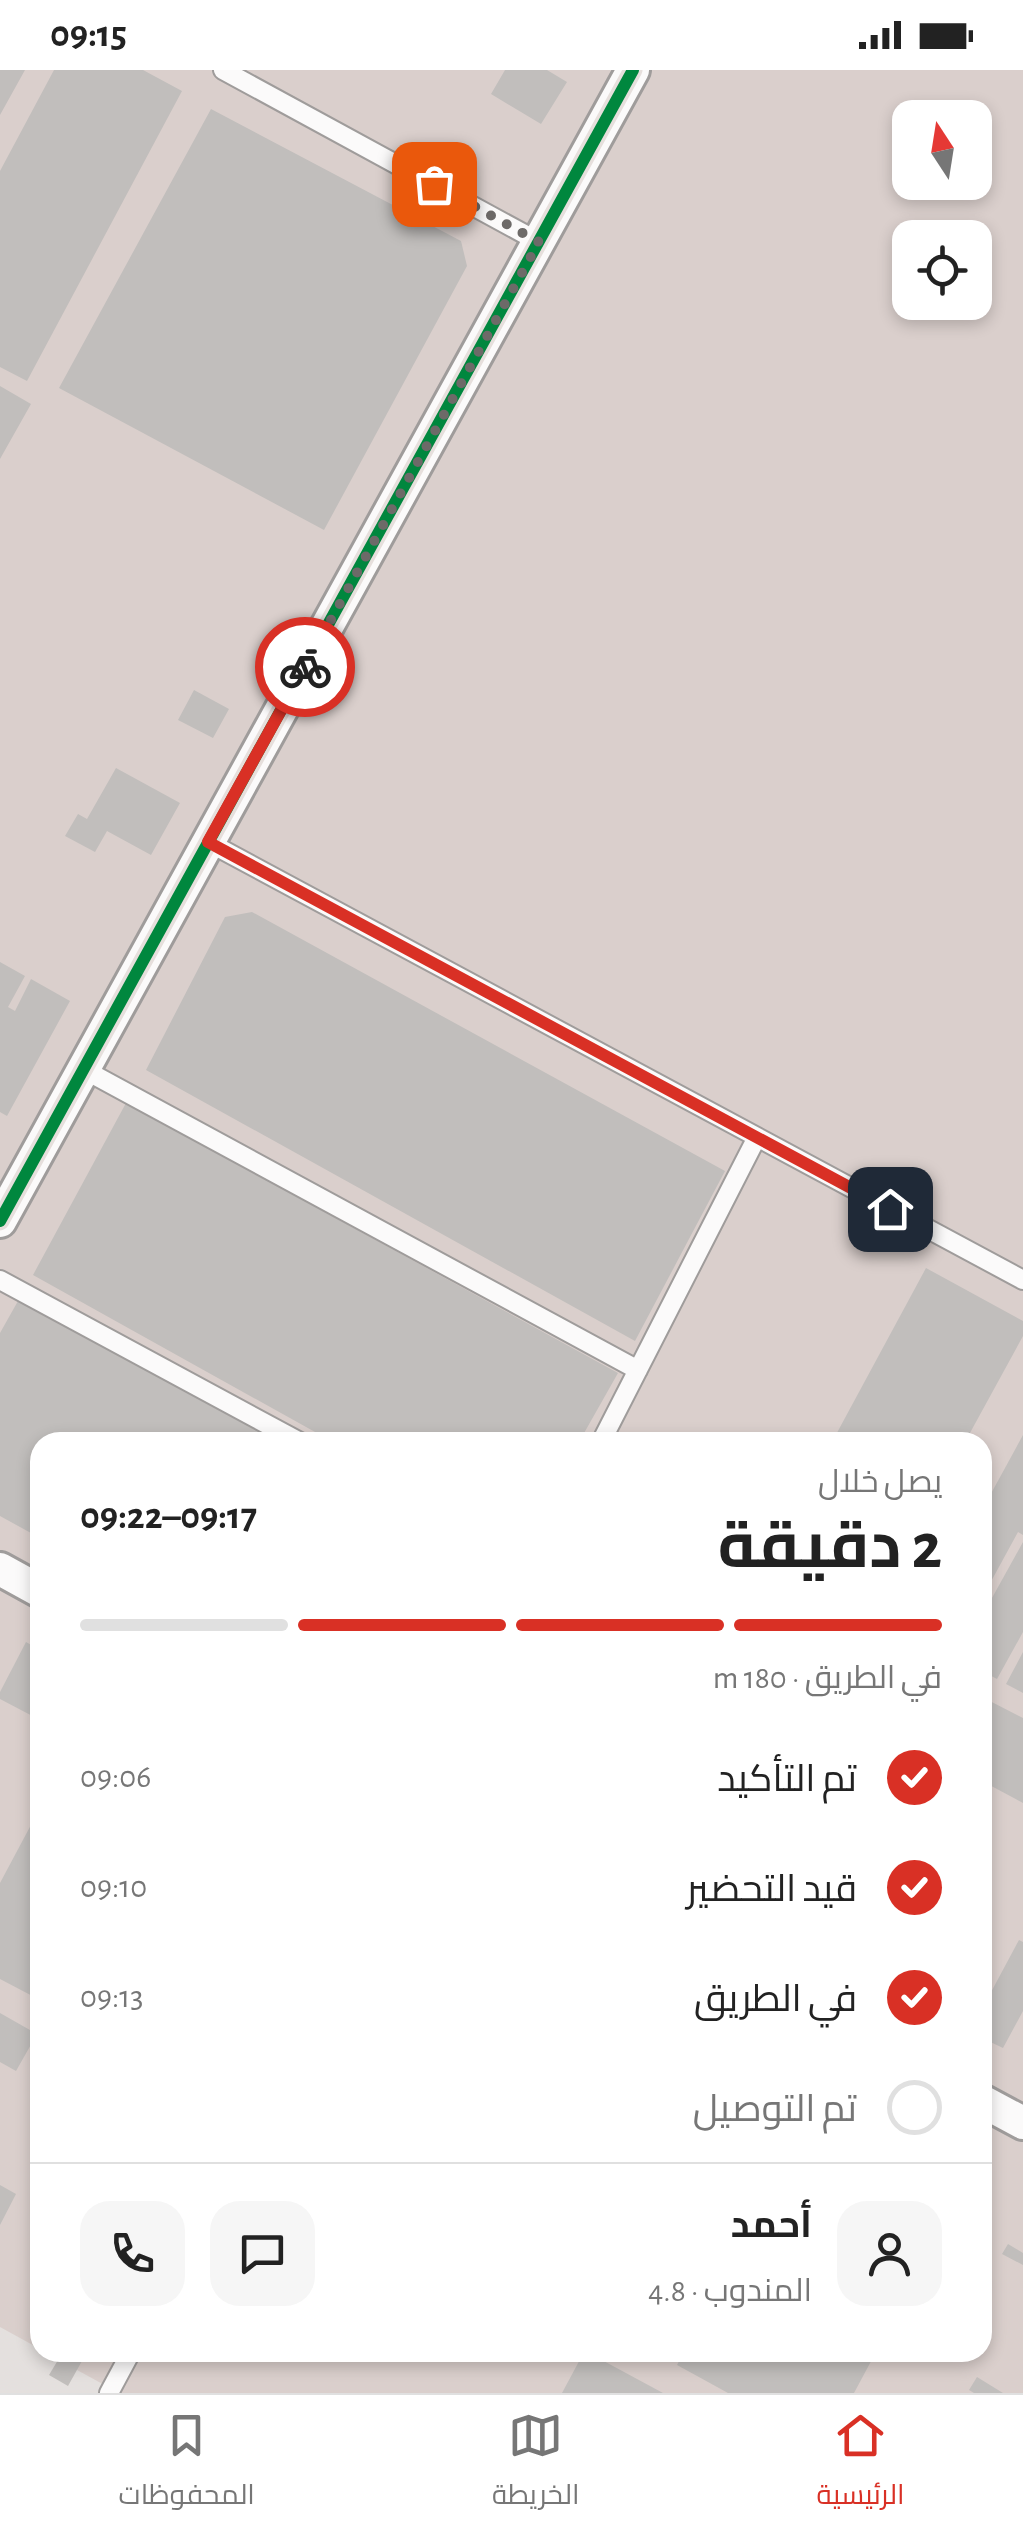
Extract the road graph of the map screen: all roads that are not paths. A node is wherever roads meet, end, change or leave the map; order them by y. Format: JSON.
{"nodes":[{"id":1,"x":223,"y":70,"type":"edge"},
{"id":2,"x":634,"y":70,"type":"edge"},
{"id":3,"x":539,"y":242,"type":"junction"},
{"id":4,"x":208,"y":842,"type":"junction"},
{"id":5,"x":84,"y":1069,"type":"junction"},
{"id":6,"x":756,"y":1137,"type":"junction"},
{"id":7,"x":0,"y":1220,"type":"edge"},
{"id":8,"x":0,"y":1280,"type":"edge"},
{"id":9,"x":1023,"y":1280,"type":"edge"},
{"id":10,"x":638,"y":1370,"type":"junction"},
{"id":11,"x":281,"y":1432,"type":"edge"},
{"id":12,"x":606,"y":1432,"type":"edge"},
{"id":13,"x":0,"y":1569,"type":"edge"},
{"id":14,"x":30,"y":1586,"type":"edge"},
{"id":15,"x":992,"y":2106,"type":"edge"},
{"id":16,"x":1023,"y":2123,"type":"edge"},
{"id":17,"x":125,"y":2362,"type":"edge"},
{"id":18,"x":109,"y":2393,"type":"edge"}],
"edges":[{"from":1,"to":3,"type":"lane"},
{"from":2,"to":3,"type":"street"},
{"from":3,"to":4,"type":"street"},
{"from":4,"to":5,"type":"street"},
{"from":4,"to":6,"type":"lane"},
{"from":5,"to":7,"type":"street"},
{"from":5,"to":10,"type":"lane"},
{"from":6,"to":9,"type":"lane"},
{"from":6,"to":10,"type":"lane"},
{"from":8,"to":11,"type":"lane"},
{"from":10,"to":12,"type":"lane"},
{"from":13,"to":14,"type":"street"},
{"from":15,"to":16,"type":"street"},
{"from":17,"to":18,"type":"lane"}]}
